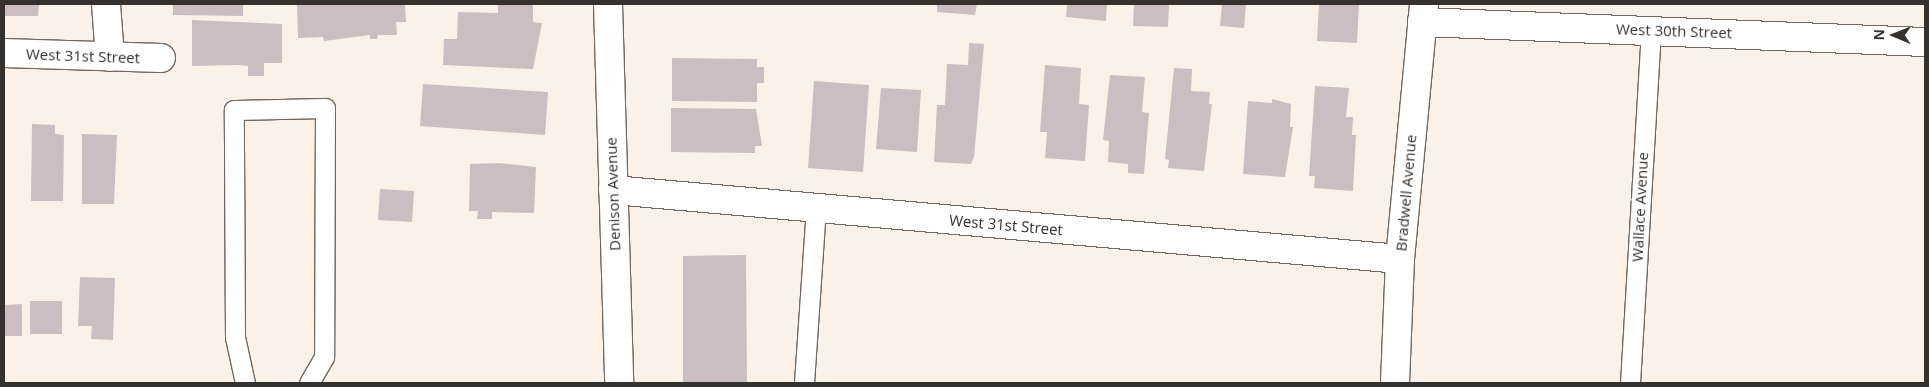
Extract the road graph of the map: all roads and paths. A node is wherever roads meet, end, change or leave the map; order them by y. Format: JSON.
{"nodes":[{"id":1,"x":106,"y":4,"type":"edge"},
{"id":2,"x":608,"y":4,"type":"edge"},
{"id":3,"x":1423,"y":13,"type":"edge"},
{"id":4,"x":1651,"y":30,"type":"junction"},
{"id":5,"x":1925,"y":42,"type":"edge"},
{"id":6,"x":4,"y":53,"type":"edge"},
{"id":7,"x":110,"y":57,"type":"junction"},
{"id":8,"x":162,"y":58,"type":"dead end"},
{"id":9,"x":613,"y":190,"type":"junction"},
{"id":10,"x":816,"y":208,"type":"junction"},
{"id":11,"x":1400,"y":259,"type":"junction"},
{"id":12,"x":245,"y":383,"type":"edge"},
{"id":13,"x":309,"y":383,"type":"edge"},
{"id":14,"x":619,"y":383,"type":"edge"},
{"id":15,"x":804,"y":383,"type":"edge"},
{"id":16,"x":1395,"y":383,"type":"edge"},
{"id":17,"x":1630,"y":383,"type":"edge"}],
"edges":[{"from":1,"to":7,"type":"street"},
{"from":2,"to":9,"type":"street","name":"Denison Avenue"},
{"from":3,"to":4,"type":"street","name":"West 30th Street"},
{"from":3,"to":11,"type":"street","name":"Bradwell Avenue"},
{"from":4,"to":5,"type":"street","name":"West 30th Street"},
{"from":4,"to":17,"type":"lane","name":"Wallace Avenue"},
{"from":6,"to":7,"type":"street","name":"West 31st Street"},
{"from":7,"to":8,"type":"street","name":"West 31st Street"},
{"from":9,"to":10,"type":"street","name":"West 31st Street"},
{"from":9,"to":14,"type":"street","name":"Denison Avenue"},
{"from":10,"to":11,"type":"street","name":"West 31st Street"},
{"from":10,"to":15,"type":"lane"},
{"from":11,"to":16,"type":"street","name":"Bradwell Avenue"},
{"from":12,"to":13,"type":"lane"}]}
